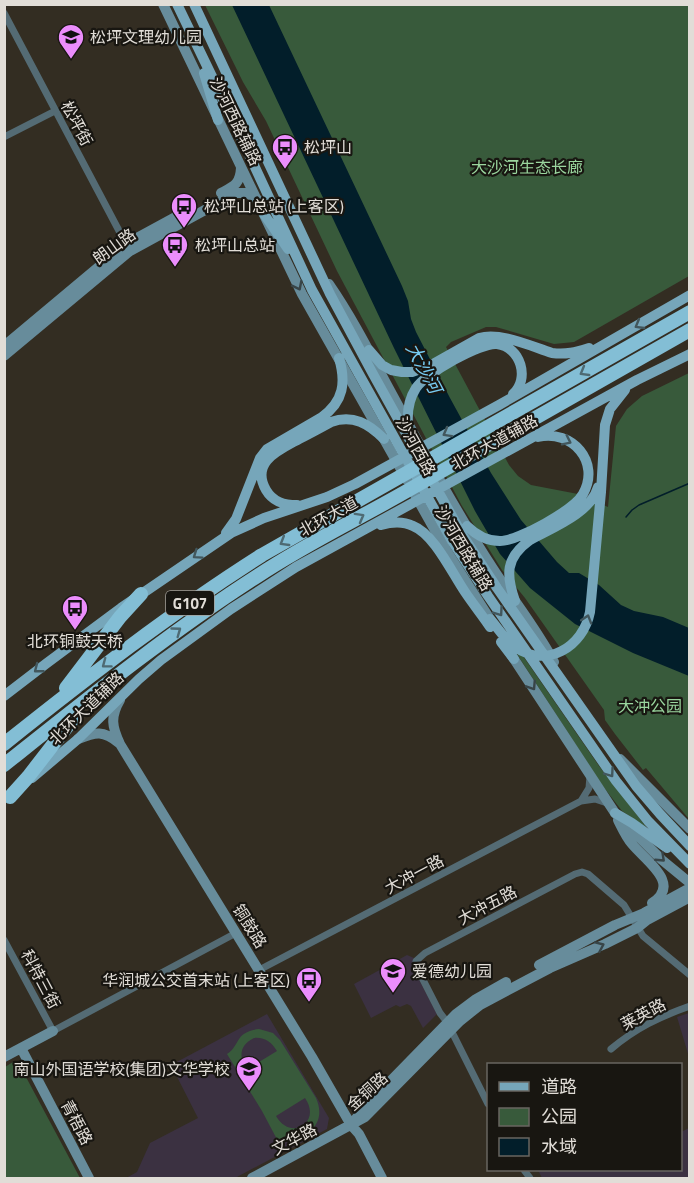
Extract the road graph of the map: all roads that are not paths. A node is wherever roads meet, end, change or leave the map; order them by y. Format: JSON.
{"nodes":[{"id":1,"x":163,"y":4,"type":"edge"},
{"id":2,"x":177,"y":4,"type":"edge"},
{"id":3,"x":194,"y":4,"type":"edge"},
{"id":4,"x":4,"y":13,"type":"edge"},
{"id":5,"x":192,"y":38,"type":"junction"},
{"id":6,"x":198,"y":49,"type":"junction"},
{"id":7,"x":233,"y":87,"type":"junction"},
{"id":8,"x":55,"y":111,"type":"junction"},
{"id":9,"x":218,"y":120,"type":"junction"},
{"id":10,"x":4,"y":137,"type":"edge"},
{"id":11,"x":241,"y":168,"type":"junction"},
{"id":12,"x":257,"y":199,"type":"junction"},
{"id":13,"x":264,"y":214,"type":"junction"},
{"id":14,"x":126,"y":244,"type":"junction"},
{"id":15,"x":316,"y":267,"type":"junction"},
{"id":16,"x":303,"y":271,"type":"junction"},
{"id":17,"x":690,"y":296,"type":"edge"},
{"id":18,"x":690,"y":312,"type":"edge"},
{"id":19,"x":690,"y":330,"type":"edge"},
{"id":20,"x":614,"y":340,"type":"junction"},
{"id":21,"x":476,"y":344,"type":"junction"},
{"id":22,"x":4,"y":346,"type":"edge"},
{"id":23,"x":369,"y":350,"type":"junction"},
{"id":24,"x":690,"y":354,"type":"edge"},
{"id":25,"x":4,"y":356,"type":"edge"},
{"id":26,"x":339,"y":358,"type":"junction"},
{"id":27,"x":637,"y":380,"type":"junction"},
{"id":28,"x":502,"y":411,"type":"junction"},
{"id":29,"x":324,"y":421,"type":"junction"},
{"id":30,"x":408,"y":424,"type":"junction"},
{"id":31,"x":384,"y":439,"type":"junction"},
{"id":32,"x":521,"y":444,"type":"junction"},
{"id":33,"x":274,"y":448,"type":"junction"},
{"id":34,"x":602,"y":473,"type":"junction"},
{"id":35,"x":401,"y":502,"type":"junction"},
{"id":36,"x":309,"y":503,"type":"junction"},
{"id":37,"x":467,"y":526,"type":"junction"},
{"id":38,"x":366,"y":530,"type":"junction"},
{"id":39,"x":218,"y":540,"type":"junction"},
{"id":40,"x":141,"y":594,"type":"junction"},
{"id":41,"x":515,"y":601,"type":"junction"},
{"id":42,"x":490,"y":619,"type":"junction"},
{"id":43,"x":514,"y":658,"type":"junction"},
{"id":44,"x":568,"y":688,"type":"junction"},
{"id":45,"x":97,"y":691,"type":"junction"},
{"id":46,"x":125,"y":692,"type":"junction"},
{"id":47,"x":4,"y":696,"type":"edge"},
{"id":48,"x":31,"y":723,"type":"junction"},
{"id":49,"x":78,"y":739,"type":"junction"},
{"id":50,"x":4,"y":744,"type":"edge"},
{"id":51,"x":120,"y":744,"type":"junction"},
{"id":52,"x":610,"y":749,"type":"junction"},
{"id":53,"x":4,"y":765,"type":"edge"},
{"id":54,"x":590,"y":773,"type":"junction"},
{"id":55,"x":7,"y":799,"type":"edge"},
{"id":56,"x":581,"y":801,"type":"junction"},
{"id":57,"x":613,"y":809,"type":"junction"},
{"id":58,"x":690,"y":829,"type":"edge"},
{"id":59,"x":690,"y":846,"type":"edge"},
{"id":60,"x":689,"y":864,"type":"edge"},
{"id":61,"x":690,"y":883,"type":"edge"},
{"id":62,"x":690,"y":888,"type":"edge"},
{"id":63,"x":690,"y":897,"type":"edge"},
{"id":64,"x":665,"y":906,"type":"junction"},
{"id":65,"x":690,"y":907,"type":"edge"},
{"id":66,"x":632,"y":917,"type":"junction"},
{"id":67,"x":637,"y":928,"type":"junction"},
{"id":68,"x":236,"y":933,"type":"junction"},
{"id":69,"x":4,"y":940,"type":"edge"},
{"id":70,"x":259,"y":970,"type":"junction"},
{"id":71,"x":690,"y":975,"type":"edge"},
{"id":72,"x":690,"y":1006,"type":"edge"},
{"id":73,"x":449,"y":1026,"type":"junction"},
{"id":74,"x":53,"y":1031,"type":"junction"},
{"id":75,"x":21,"y":1048,"type":"junction"},
{"id":76,"x":611,"y":1049,"type":"dead end"},
{"id":77,"x":4,"y":1057,"type":"edge"},
{"id":78,"x":487,"y":1100,"type":"edge"},
{"id":79,"x":351,"y":1125,"type":"junction"},
{"id":80,"x":89,"y":1179,"type":"edge"},
{"id":81,"x":252,"y":1179,"type":"edge"},
{"id":82,"x":376,"y":1179,"type":"edge"},
{"id":83,"x":382,"y":1179,"type":"edge"}],
"edges":[{"from":1,"to":9,"type":"main road","name":"沙河西路辅路"},
{"from":2,"to":5,"type":"main road","name":"沙河西路"},
{"from":3,"to":7,"type":"main road","name":"沙河西路"},
{"from":4,"to":8,"type":"street","name":"松坪街"},
{"from":5,"to":6,"type":"main road","name":"沙河西路"},
{"from":5,"to":7,"type":"main road"},
{"from":6,"to":9,"type":"main road"},
{"from":6,"to":16,"type":"main road","name":"沙河西路"},
{"from":7,"to":15,"type":"main road","name":"沙河西路"},
{"from":8,"to":10,"type":"street"},
{"from":8,"to":14,"type":"street","name":"松坪街"},
{"from":9,"to":11,"type":"main road","name":"沙河西路辅路"},
{"from":11,"to":12,"type":"main road","name":"沙河西路辅路"},
{"from":11,"to":14,"type":"main road","name":"朗山路"},
{"from":12,"to":13,"type":"main road","name":"沙河西路辅路"},
{"from":12,"to":25,"type":"main road","name":"朗山路"},
{"from":13,"to":16,"type":"main road"},
{"from":13,"to":26,"type":"main road","name":"沙河西路辅路","one_way":true},
{"from":14,"to":22,"type":"main road","name":"朗山路"},
{"from":15,"to":23,"type":"main road","name":"沙河西路辅路"},
{"from":15,"to":44,"type":"main road","name":"沙河西路"},
{"from":16,"to":60,"type":"main road","name":"沙河西路","one_way":true},
{"from":17,"to":20,"type":"main road","name":"北环大道辅路","one_way":true},
{"from":18,"to":28,"type":"highway","name":"北环大道","number":"G107","one_way":true},
{"from":19,"to":35,"type":"highway","name":"北环大道","number":"G107"},
{"from":20,"to":21,"type":"main road"},
{"from":20,"to":28,"type":"main road","name":"北环大道辅路"},
{"from":21,"to":23,"type":"main road"},
{"from":21,"to":28,"type":"main road"},
{"from":21,"to":30,"type":"main road"},
{"from":23,"to":30,"type":"main road","name":"沙河西路辅路"},
{"from":24,"to":27,"type":"main road","name":"北环大道辅路"},
{"from":26,"to":29,"type":"main road"},
{"from":26,"to":31,"type":"main road","name":"沙河西路辅路"},
{"from":27,"to":32,"type":"main road","name":"北环大道辅路"},
{"from":27,"to":34,"type":"main road"},
{"from":28,"to":36,"type":"main road","name":"北环大道辅路","one_way":true},
{"from":28,"to":48,"type":"highway","name":"北环大道","number":"G107","one_way":true},
{"from":29,"to":31,"type":"main road"},
{"from":29,"to":33,"type":"main road"},
{"from":30,"to":37,"type":"main road","name":"沙河西路辅路"},
{"from":31,"to":42,"type":"main road","name":"沙河西路辅路"},
{"from":32,"to":35,"type":"main road","name":"北环大道辅路"},
{"from":32,"to":37,"type":"main road","one_way":true},
{"from":33,"to":36,"type":"main road"},
{"from":33,"to":39,"type":"main road"},
{"from":34,"to":41,"type":"main road"},
{"from":42,"to":34,"type":"main road","one_way":true},
{"from":35,"to":38,"type":"main road","name":"北环大道辅路"},
{"from":45,"to":35,"type":"highway","name":"北环大道","number":"G107","one_way":true},
{"from":36,"to":39,"type":"main road","name":"北环大道辅路"},
{"from":37,"to":41,"type":"main road","name":"沙河西路辅路"},
{"from":38,"to":43,"type":"main road"},
{"from":38,"to":46,"type":"main road","name":"北环大道辅路"},
{"from":39,"to":40,"type":"main road","name":"北环大道辅路","one_way":true},
{"from":40,"to":47,"type":"main road","name":"北环大道辅路","one_way":true},
{"from":40,"to":48,"type":"highway"},
{"from":41,"to":44,"type":"main road","name":"沙河西路辅路"},
{"from":42,"to":43,"type":"main road","name":"沙河西路辅路"},
{"from":43,"to":54,"type":"main road","name":"沙河西路辅路","one_way":true},
{"from":44,"to":52,"type":"main road","name":"沙河西路"},
{"from":45,"to":53,"type":"highway","name":"北环大道","number":"G107"},
{"from":45,"to":55,"type":"highway"},
{"from":46,"to":49,"type":"main road","name":"北环大道辅路"},
{"from":46,"to":51,"type":"main road","name":"铜鼓路"},
{"from":48,"to":50,"type":"highway","name":"北环大道","number":"G107"},
{"from":49,"to":51,"type":"main road"},
{"from":49,"to":55,"type":"main road","name":"北环大道辅路"},
{"from":51,"to":68,"type":"main road","name":"铜鼓路"},
{"from":52,"to":58,"type":"main road"},
{"from":52,"to":59,"type":"main road","name":"沙河西路"},
{"from":54,"to":56,"type":"street"},
{"from":54,"to":57,"type":"main road","name":"沙河西路辅路"},
{"from":56,"to":57,"type":"street"},
{"from":56,"to":70,"type":"street","name":"大冲一路"},
{"from":57,"to":60,"type":"main road"},
{"from":57,"to":61,"type":"main road","name":"沙河西路辅路","one_way":true},
{"from":57,"to":66,"type":"main road"},
{"from":62,"to":64,"type":"main road"},
{"from":63,"to":64,"type":"main road"},
{"from":64,"to":66,"type":"main road"},
{"from":64,"to":67,"type":"main road"},
{"from":65,"to":67,"type":"main road"},
{"from":66,"to":67,"type":"street"},
{"from":66,"to":73,"type":"main road","name":"金铜路"},
{"from":66,"to":73,"type":"street","name":"大冲五路"},
{"from":67,"to":71,"type":"street"},
{"from":73,"to":67,"type":"main road","name":"金铜路","one_way":true},
{"from":68,"to":70,"type":"main road","name":"铜鼓路"},
{"from":68,"to":74,"type":"street"},
{"from":69,"to":74,"type":"street","name":"科特三街"},
{"from":70,"to":79,"type":"main road","name":"铜鼓路"},
{"from":72,"to":76,"type":"street","name":"莱英路"},
{"from":73,"to":78,"type":"street"},
{"from":73,"to":79,"type":"main road","name":"金铜路"},
{"from":74,"to":75,"type":"main road"},
{"from":75,"to":77,"type":"main road"},
{"from":75,"to":80,"type":"main road","name":"青梧路"},
{"from":79,"to":81,"type":"main road","name":"文华路"},
{"from":79,"to":82,"type":"main road","name":"铜鼓路"},
{"from":79,"to":83,"type":"main road","name":"铜鼓路"}]}
